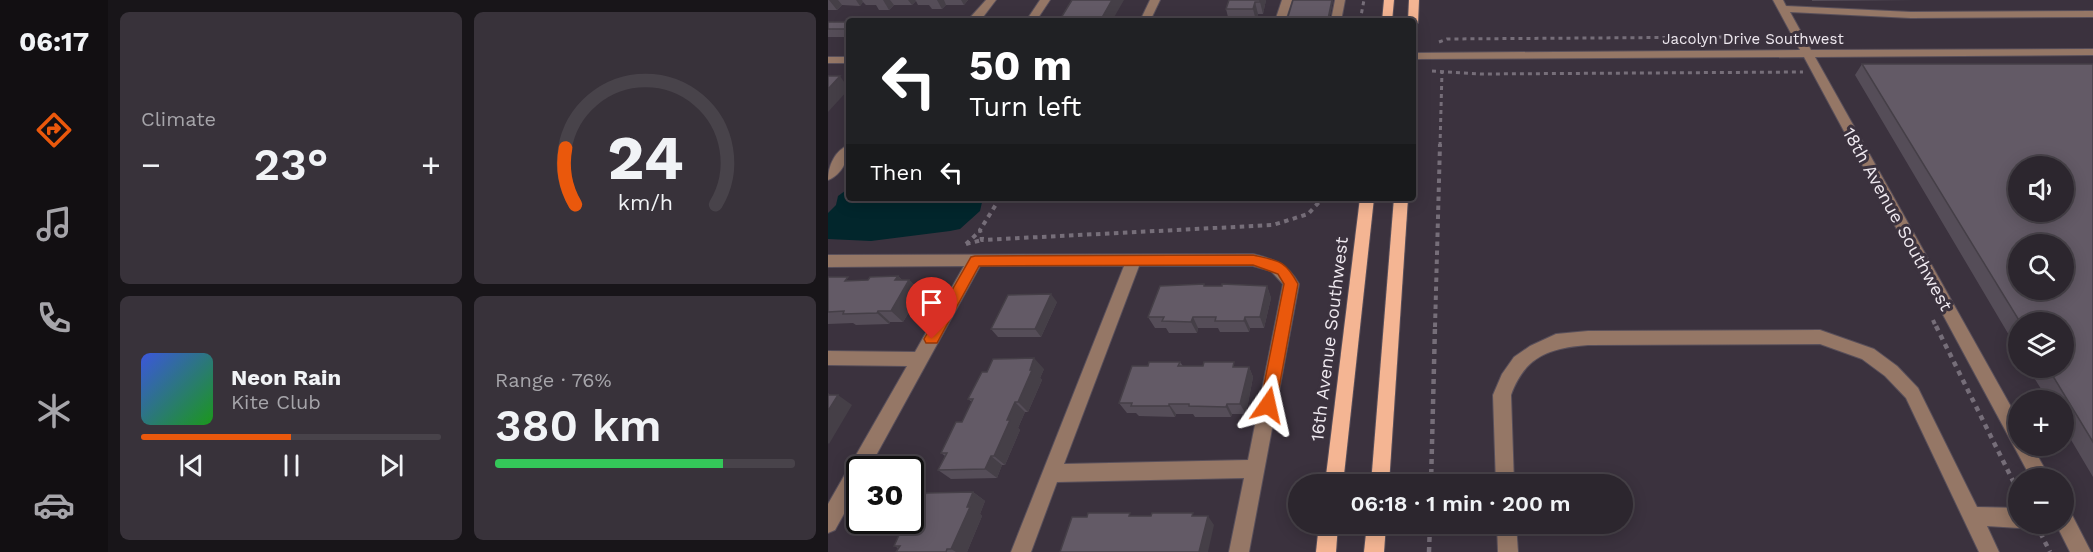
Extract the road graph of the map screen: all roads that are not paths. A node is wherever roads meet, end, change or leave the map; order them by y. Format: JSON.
{"nodes":[{"id":1,"x":991,"y":0,"type":"edge"},
{"id":2,"x":1045,"y":0,"type":"edge"},
{"id":3,"x":1155,"y":0,"type":"edge"},
{"id":4,"x":1287,"y":0,"type":"edge"},
{"id":5,"x":1340,"y":0,"type":"edge"},
{"id":6,"x":1389,"y":0,"type":"edge"},
{"id":7,"x":1414,"y":0,"type":"edge"},
{"id":8,"x":1780,"y":4,"type":"edge"},
{"id":9,"x":2093,"y":14,"type":"edge"},
{"id":10,"x":977,"y":18,"type":"edge"},
{"id":11,"x":1033,"y":18,"type":"edge"},
{"id":12,"x":1146,"y":18,"type":"edge"},
{"id":13,"x":1281,"y":18,"type":"edge"},
{"id":14,"x":1337,"y":18,"type":"edge"},
{"id":15,"x":1387,"y":18,"type":"edge"},
{"id":16,"x":1413,"y":18,"type":"edge"},
{"id":17,"x":2093,"y":52,"type":"edge"},
{"id":18,"x":1807,"y":54,"type":"junction"},
{"id":19,"x":1416,"y":56,"type":"edge"},
{"id":20,"x":828,"y":60,"type":"edge"},
{"id":21,"x":846,"y":60,"type":"edge"},
{"id":22,"x":846,"y":154,"type":"edge"},
{"id":23,"x":828,"y":175,"type":"edge"},
{"id":24,"x":1367,"y":201,"type":"edge"},
{"id":25,"x":1401,"y":201,"type":"edge"},
{"id":26,"x":828,"y":261,"type":"edge"},
{"id":27,"x":975,"y":261,"type":"junction"},
{"id":28,"x":1133,"y":261,"type":"junction"},
{"id":29,"x":828,"y":358,"type":"edge"},
{"id":30,"x":921,"y":358,"type":"junction"},
{"id":31,"x":2008,"y":418,"type":"edge"},
{"id":32,"x":1255,"y":469,"type":"junction"},
{"id":33,"x":1051,"y":473,"type":"junction"},
{"id":34,"x":1335,"y":474,"type":"edge"},
{"id":35,"x":1381,"y":474,"type":"edge"},
{"id":36,"x":1505,"y":474,"type":"edge"},
{"id":37,"x":1973,"y":516,"type":"junction"},
{"id":38,"x":2008,"y":518,"type":"edge"},
{"id":39,"x":828,"y":523,"type":"edge"},
{"id":40,"x":1328,"y":534,"type":"edge"},
{"id":41,"x":1376,"y":534,"type":"edge"},
{"id":42,"x":1507,"y":534,"type":"edge"},
{"id":43,"x":2072,"y":534,"type":"edge"},
{"id":44,"x":1021,"y":552,"type":"edge"},
{"id":45,"x":1239,"y":552,"type":"edge"},
{"id":46,"x":1326,"y":552,"type":"edge"},
{"id":47,"x":1374,"y":552,"type":"edge"},
{"id":48,"x":1508,"y":552,"type":"edge"},
{"id":49,"x":1989,"y":552,"type":"edge"},
{"id":50,"x":2082,"y":552,"type":"edge"}],
"edges":[{"from":1,"to":10,"type":"street"},
{"from":2,"to":11,"type":"street"},
{"from":3,"to":12,"type":"street"},
{"from":4,"to":13,"type":"street"},
{"from":5,"to":14,"type":"street"},
{"from":6,"to":15,"type":"main road"},
{"from":7,"to":16,"type":"main road"},
{"from":8,"to":9,"type":"street"},
{"from":8,"to":18,"type":"street","name":"18th Avenue Southwest"},
{"from":17,"to":18,"type":"street","name":"Jacolyn Drive Southwest"},
{"from":18,"to":19,"type":"street","name":"Jacolyn Drive Southwest"},
{"from":18,"to":31,"type":"street","name":"18th Avenue Southwest"},
{"from":20,"to":21,"type":"street"},
{"from":22,"to":23,"type":"street"},
{"from":24,"to":34,"type":"main road","name":"16th Avenue Southwest"},
{"from":25,"to":35,"type":"main road"},
{"from":26,"to":27,"type":"street"},
{"from":27,"to":28,"type":"street"},
{"from":27,"to":30,"type":"street"},
{"from":28,"to":32,"type":"street"},
{"from":28,"to":33,"type":"street"},
{"from":29,"to":30,"type":"street"},
{"from":30,"to":39,"type":"street"},
{"from":32,"to":33,"type":"street"},
{"from":32,"to":45,"type":"street"},
{"from":33,"to":44,"type":"street"},
{"from":36,"to":37,"type":"street"},
{"from":37,"to":38,"type":"street"},
{"from":37,"to":49,"type":"street"},
{"from":40,"to":46,"type":"main road"},
{"from":41,"to":47,"type":"main road"},
{"from":42,"to":48,"type":"street"},
{"from":43,"to":50,"type":"street"}]}
